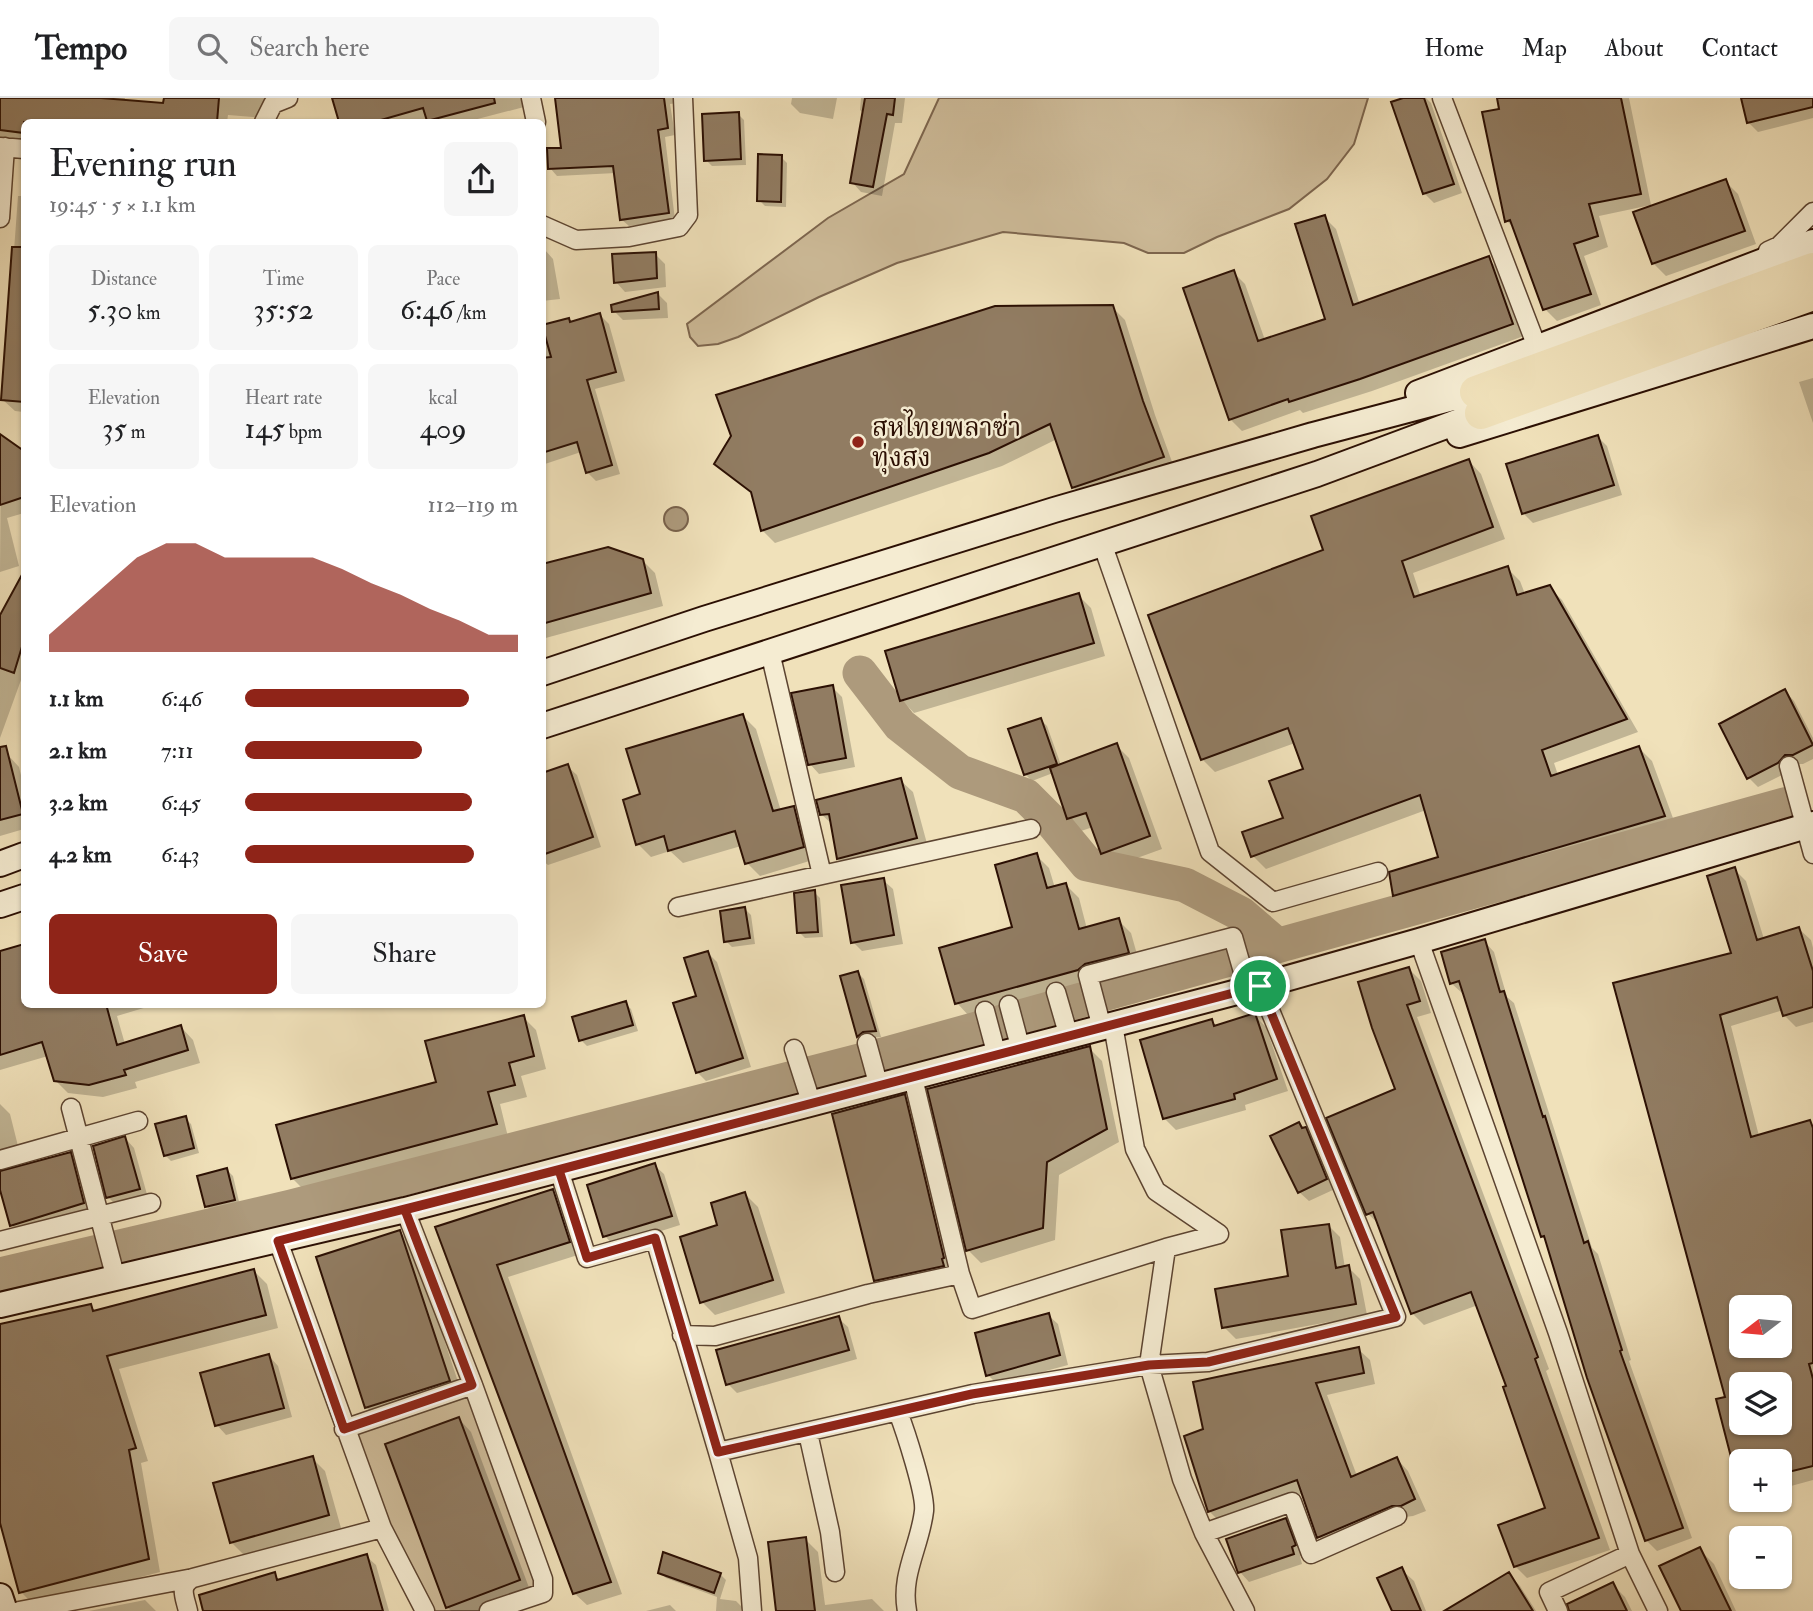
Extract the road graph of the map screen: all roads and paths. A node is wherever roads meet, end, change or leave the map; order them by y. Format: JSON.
{"nodes":[{"id":1,"x":288,"y":98,"type":"edge"},
{"id":2,"x":531,"y":98,"type":"edge"},
{"id":3,"x":684,"y":98,"type":"edge"},
{"id":4,"x":1442,"y":98,"type":"edge"},
{"id":5,"x":266,"y":119,"type":"edge"},
{"id":6,"x":535,"y":119,"type":"edge"},
{"id":7,"x":3,"y":147,"type":"edge"},
{"id":8,"x":21,"y":149,"type":"edge"},
{"id":9,"x":1813,"y":212,"type":"edge"},
{"id":10,"x":0,"y":218,"type":"edge"},
{"id":11,"x":546,"y":227,"type":"edge"},
{"id":12,"x":1813,"y":242,"type":"edge"},
{"id":13,"x":1813,"y":269,"type":"edge"},
{"id":14,"x":1813,"y":294,"type":"edge"},
{"id":15,"x":1673,"y":295,"type":"junction"},
{"id":16,"x":1813,"y":326,"type":"edge"},
{"id":17,"x":1537,"y":347,"type":"junction"},
{"id":18,"x":1478,"y":403,"type":"junction"},
{"id":19,"x":1313,"y":435,"type":"junction"},
{"id":20,"x":1317,"y":474,"type":"junction"},
{"id":21,"x":1102,"y":543,"type":"junction"},
{"id":22,"x":770,"y":652,"type":"junction"},
{"id":23,"x":546,"y":672,"type":"edge"},
{"id":24,"x":546,"y":725,"type":"edge"},
{"id":25,"x":1789,"y":766,"type":"dead end"},
{"id":26,"x":1809,"y":825,"type":"edge"},
{"id":27,"x":1031,"y":829,"type":"dead end"},
{"id":28,"x":1813,"y":854,"type":"edge"},
{"id":29,"x":21,"y":856,"type":"edge"},
{"id":30,"x":0,"y":864,"type":"edge"},
{"id":31,"x":1378,"y":872,"type":"dead end"},
{"id":32,"x":822,"y":875,"type":"junction"},
{"id":33,"x":21,"y":898,"type":"edge"},
{"id":34,"x":0,"y":905,"type":"edge"},
{"id":35,"x":678,"y":907,"type":"dead end"},
{"id":36,"x":1419,"y":941,"type":"junction"},
{"id":37,"x":1252,"y":988,"type":"junction"},
{"id":38,"x":1056,"y":992,"type":"dead end"},
{"id":39,"x":1009,"y":1005,"type":"dead end"},
{"id":40,"x":985,"y":1011,"type":"dead end"},
{"id":41,"x":1105,"y":1027,"type":"junction"},
{"id":42,"x":1068,"y":1036,"type":"junction"},
{"id":43,"x":867,"y":1042,"type":"dead end"},
{"id":44,"x":794,"y":1049,"type":"dead end"},
{"id":45,"x":1020,"y":1049,"type":"junction"},
{"id":46,"x":996,"y":1055,"type":"junction"},
{"id":47,"x":913,"y":1078,"type":"junction"},
{"id":48,"x":879,"y":1087,"type":"junction"},
{"id":49,"x":808,"y":1097,"type":"junction"},
{"id":50,"x":71,"y":1108,"type":"dead end"},
{"id":51,"x":138,"y":1121,"type":"dead end"},
{"id":52,"x":78,"y":1137,"type":"junction"},
{"id":53,"x":0,"y":1160,"type":"edge"},
{"id":54,"x":559,"y":1170,"type":"junction"},
{"id":55,"x":151,"y":1203,"type":"dead end"},
{"id":56,"x":405,"y":1210,"type":"junction"},
{"id":57,"x":99,"y":1215,"type":"junction"},
{"id":58,"x":0,"y":1241,"type":"edge"},
{"id":59,"x":278,"y":1241,"type":"junction"},
{"id":60,"x":1166,"y":1248,"type":"junction"},
{"id":61,"x":114,"y":1273,"type":"junction"},
{"id":62,"x":960,"y":1274,"type":"junction"},
{"id":63,"x":0,"y":1305,"type":"edge"},
{"id":64,"x":682,"y":1335,"type":"junction"},
{"id":65,"x":1149,"y":1365,"type":"junction"},
{"id":66,"x":472,"y":1385,"type":"junction"},
{"id":67,"x":898,"y":1412,"type":"junction"},
{"id":68,"x":344,"y":1429,"type":"junction"},
{"id":69,"x":808,"y":1433,"type":"junction"},
{"id":70,"x":718,"y":1452,"type":"junction"},
{"id":71,"x":1398,"y":1516,"type":"dead end"},
{"id":72,"x":382,"y":1528,"type":"junction"},
{"id":73,"x":1204,"y":1533,"type":"junction"},
{"id":74,"x":1630,"y":1555,"type":"junction"},
{"id":75,"x":835,"y":1572,"type":"dead end"},
{"id":76,"x":193,"y":1577,"type":"junction"},
{"id":77,"x":0,"y":1596,"type":"edge"},
{"id":78,"x":5,"y":1611,"type":"edge"},
{"id":79,"x":19,"y":1611,"type":"edge"},
{"id":80,"x":188,"y":1611,"type":"edge"},
{"id":81,"x":425,"y":1611,"type":"edge"},
{"id":82,"x":489,"y":1611,"type":"edge"},
{"id":83,"x":752,"y":1611,"type":"edge"},
{"id":84,"x":907,"y":1611,"type":"edge"},
{"id":85,"x":1245,"y":1611,"type":"edge"},
{"id":86,"x":1558,"y":1611,"type":"edge"},
{"id":87,"x":1658,"y":1611,"type":"edge"}],
"edges":[{"from":1,"to":5,"type":"street"},
{"from":2,"to":6,"type":"street"},
{"from":3,"to":11,"type":"street"},
{"from":4,"to":17,"type":"street"},
{"from":7,"to":8,"type":"street"},
{"from":7,"to":10,"type":"street"},
{"from":9,"to":15,"type":"street"},
{"from":12,"to":15,"type":"main road"},
{"from":13,"to":18,"type":"highway"},
{"from":14,"to":18,"type":"highway"},
{"from":15,"to":17,"type":"main road"},
{"from":16,"to":20,"type":"main road"},
{"from":17,"to":19,"type":"main road"},
{"from":18,"to":19,"type":"main road"},
{"from":18,"to":20,"type":"main road"},
{"from":19,"to":23,"type":"main road"},
{"from":20,"to":21,"type":"main road"},
{"from":21,"to":22,"type":"main road"},
{"from":21,"to":31,"type":"street"},
{"from":22,"to":24,"type":"main road"},
{"from":22,"to":32,"type":"street"},
{"from":25,"to":26,"type":"street"},
{"from":26,"to":28,"type":"street"},
{"from":26,"to":36,"type":"main road"},
{"from":27,"to":32,"type":"street"},
{"from":29,"to":30,"type":"main road"},
{"from":32,"to":35,"type":"street"},
{"from":33,"to":34,"type":"main road"},
{"from":36,"to":37,"type":"main road"},
{"from":36,"to":74,"type":"street"},
{"from":37,"to":41,"type":"main road"},
{"from":37,"to":41,"type":"street"},
{"from":37,"to":65,"type":"street"},
{"from":38,"to":42,"type":"street"},
{"from":39,"to":45,"type":"street"},
{"from":40,"to":46,"type":"street"},
{"from":41,"to":42,"type":"main road"},
{"from":41,"to":60,"type":"street"},
{"from":42,"to":45,"type":"main road"},
{"from":43,"to":48,"type":"street"},
{"from":44,"to":49,"type":"street"},
{"from":45,"to":46,"type":"main road"},
{"from":46,"to":47,"type":"main road"},
{"from":47,"to":48,"type":"main road"},
{"from":47,"to":62,"type":"street"},
{"from":48,"to":49,"type":"main road"},
{"from":49,"to":54,"type":"main road"},
{"from":50,"to":52,"type":"street"},
{"from":51,"to":52,"type":"street"},
{"from":52,"to":53,"type":"street"},
{"from":52,"to":57,"type":"street"},
{"from":54,"to":56,"type":"main road"},
{"from":54,"to":64,"type":"street"},
{"from":55,"to":57,"type":"street"},
{"from":56,"to":59,"type":"main road"},
{"from":56,"to":66,"type":"street"},
{"from":57,"to":58,"type":"street"},
{"from":57,"to":61,"type":"street"},
{"from":59,"to":61,"type":"main road"},
{"from":59,"to":68,"type":"street"},
{"from":60,"to":62,"type":"street"},
{"from":60,"to":65,"type":"street"},
{"from":61,"to":63,"type":"main road"},
{"from":62,"to":64,"type":"street"},
{"from":64,"to":70,"type":"street"},
{"from":65,"to":67,"type":"street"},
{"from":65,"to":73,"type":"street"},
{"from":66,"to":68,"type":"street"},
{"from":66,"to":82,"type":"street"},
{"from":67,"to":69,"type":"street"},
{"from":67,"to":84,"type":"street"},
{"from":68,"to":72,"type":"street"},
{"from":69,"to":70,"type":"street"},
{"from":69,"to":75,"type":"street"},
{"from":70,"to":83,"type":"street"},
{"from":71,"to":73,"type":"street"},
{"from":72,"to":76,"type":"street"},
{"from":72,"to":81,"type":"street"},
{"from":73,"to":85,"type":"street"},
{"from":74,"to":86,"type":"street"},
{"from":74,"to":87,"type":"street"},
{"from":76,"to":79,"type":"street"},
{"from":76,"to":80,"type":"street"},
{"from":77,"to":78,"type":"main road"}]}
